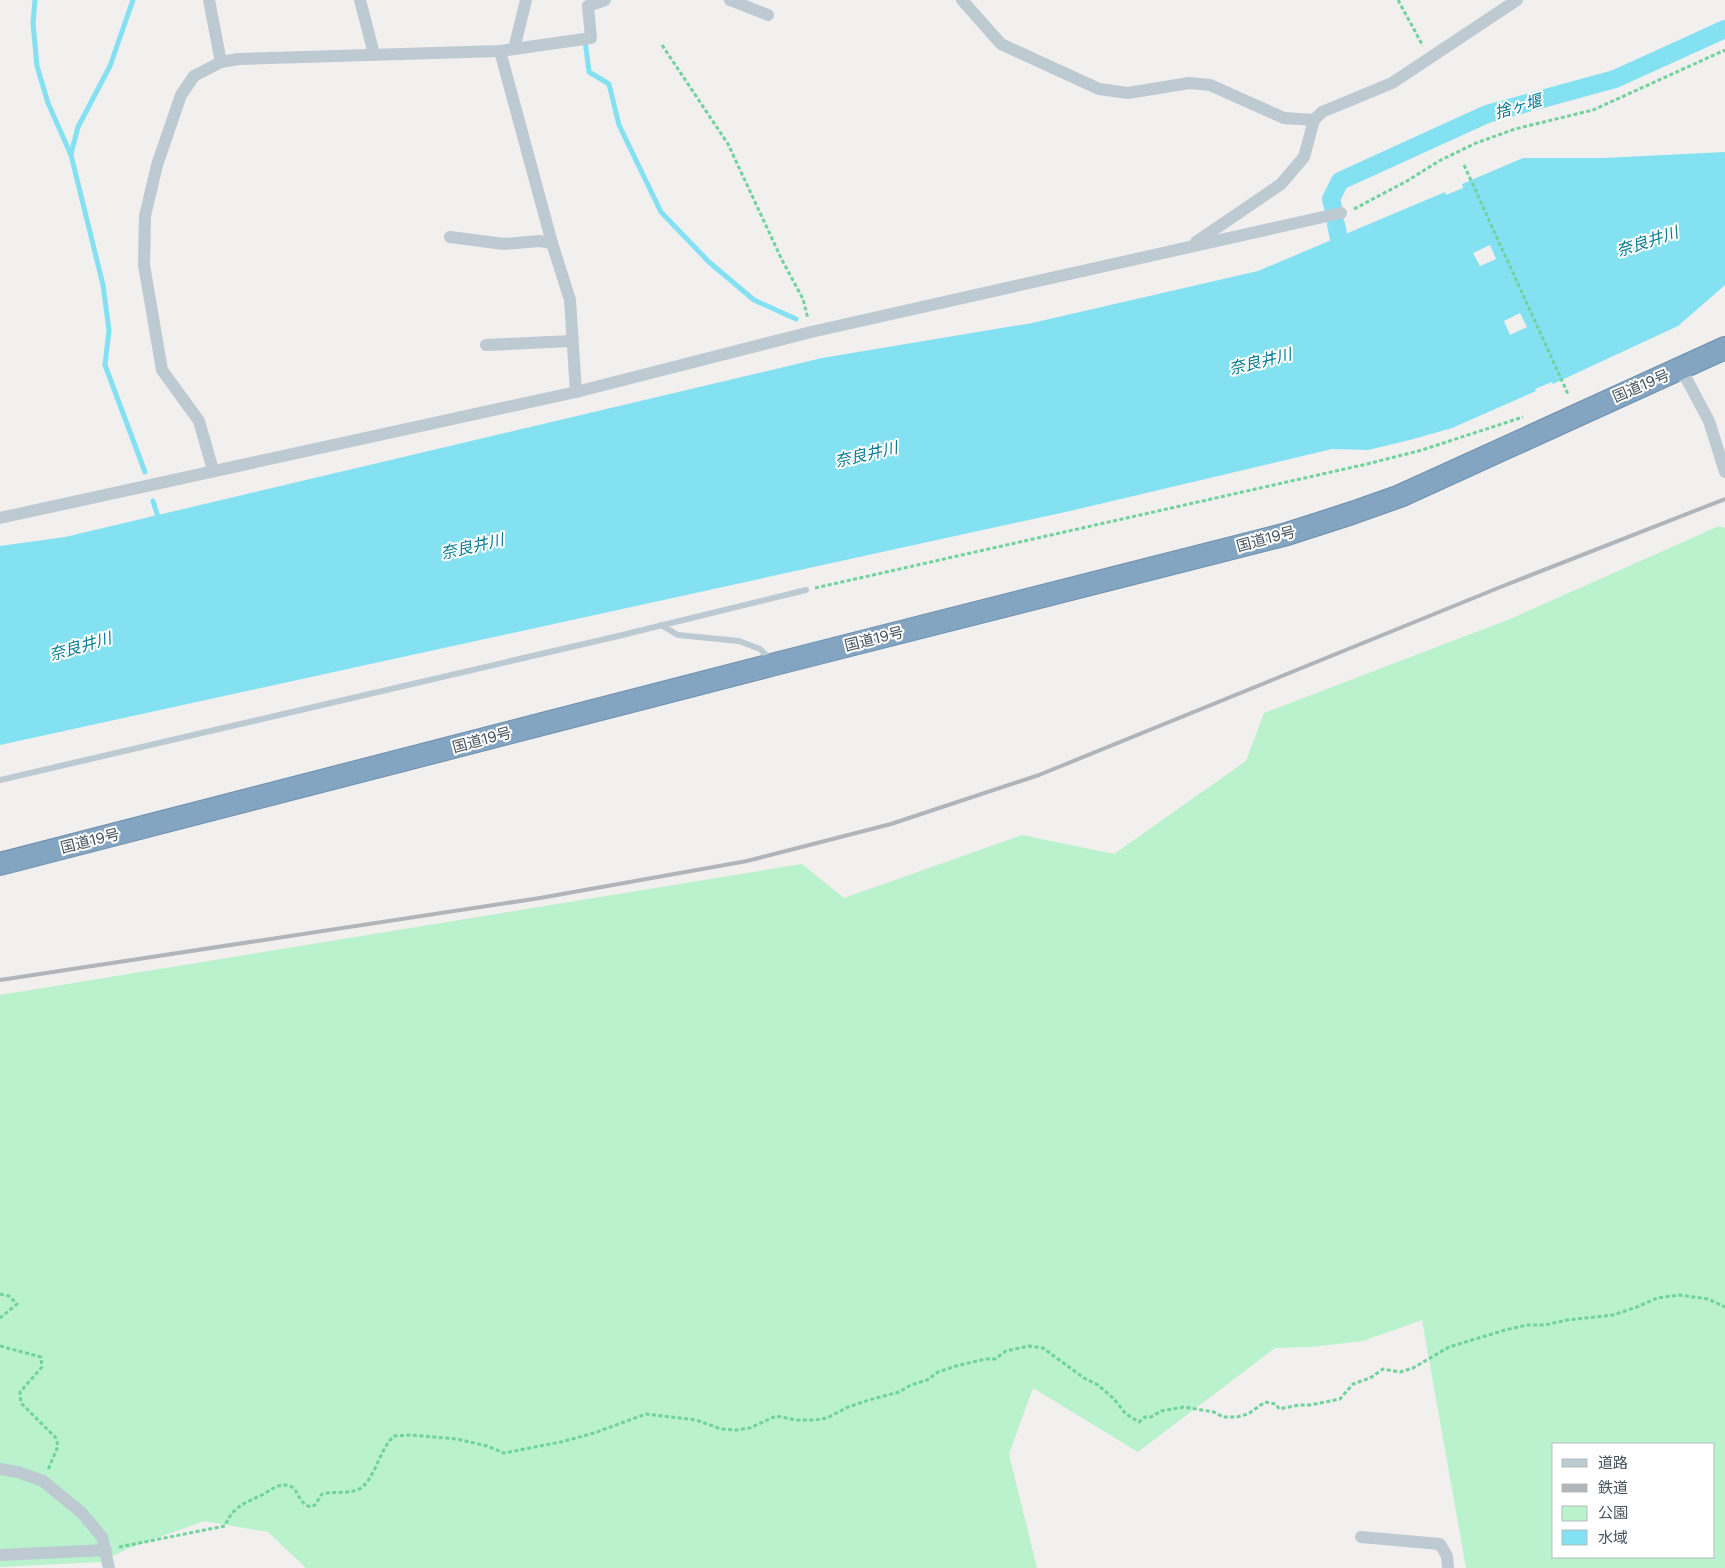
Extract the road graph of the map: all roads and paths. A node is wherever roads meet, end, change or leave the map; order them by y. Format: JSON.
{"nodes":[{"id":1,"x":209,"y":0,"type":"edge"},
{"id":2,"x":360,"y":0,"type":"edge"},
{"id":3,"x":526,"y":0,"type":"edge"},
{"id":4,"x":605,"y":0,"type":"edge"},
{"id":5,"x":730,"y":0,"type":"edge"},
{"id":6,"x":962,"y":0,"type":"edge"},
{"id":7,"x":1398,"y":0,"type":"edge"},
{"id":8,"x":1517,"y":0,"type":"edge"},
{"id":9,"x":768,"y":14,"type":"dead end"},
{"id":10,"x":662,"y":45,"type":"dead end"},
{"id":11,"x":514,"y":49,"type":"junction"},
{"id":12,"x":1725,"y":50,"type":"edge"},
{"id":13,"x":500,"y":51,"type":"junction"},
{"id":14,"x":374,"y":54,"type":"junction"},
{"id":15,"x":1430,"y":58,"type":"junction"},
{"id":16,"x":221,"y":62,"type":"junction"},
{"id":17,"x":1314,"y":120,"type":"junction"},
{"id":18,"x":1464,"y":165,"type":"dead end"},
{"id":19,"x":1341,"y":213,"type":"joint"},
{"id":20,"x":450,"y":237,"type":"dead end"},
{"id":21,"x":552,"y":243,"type":"junction"},
{"id":22,"x":1190,"y":246,"type":"junction"},
{"id":23,"x":811,"y":332,"type":"junction"},
{"id":24,"x":571,"y":341,"type":"junction"},
{"id":25,"x":486,"y":345,"type":"dead end"},
{"id":26,"x":1725,"y":348,"type":"edge"},
{"id":27,"x":1673,"y":372,"type":"junction"},
{"id":28,"x":576,"y":392,"type":"junction"},
{"id":29,"x":1568,"y":394,"type":"dead end"},
{"id":30,"x":1529,"y":415,"type":"dead end"},
{"id":31,"x":213,"y":470,"type":"junction"},
{"id":32,"x":1725,"y":472,"type":"edge"},
{"id":33,"x":0,"y":518,"type":"edge"},
{"id":34,"x":806,"y":590,"type":"joint"},
{"id":35,"x":661,"y":626,"type":"junction"},
{"id":36,"x":775,"y":664,"type":"junction"},
{"id":37,"x":0,"y":780,"type":"edge"},
{"id":38,"x":0,"y":864,"type":"edge"},
{"id":39,"x":0,"y":1294,"type":"edge"},
{"id":40,"x":1725,"y":1307,"type":"edge"},
{"id":41,"x":0,"y":1318,"type":"edge"},
{"id":42,"x":0,"y":1346,"type":"edge"},
{"id":43,"x":0,"y":1469,"type":"edge"},
{"id":44,"x":43,"y":1481,"type":"junction"},
{"id":45,"x":1361,"y":1537,"type":"dead end"},
{"id":46,"x":106,"y":1550,"type":"junction"},
{"id":47,"x":0,"y":1554,"type":"edge"},
{"id":48,"x":109,"y":1568,"type":"edge"},
{"id":49,"x":1448,"y":1568,"type":"edge"}],
"edges":[{"from":1,"to":16,"type":"street"},
{"from":2,"to":14,"type":"street"},
{"from":3,"to":11,"type":"street"},
{"from":4,"to":11,"type":"street"},
{"from":5,"to":9,"type":"street"},
{"from":6,"to":17,"type":"street"},
{"from":7,"to":15,"type":"path"},
{"from":8,"to":15,"type":"street"},
{"from":10,"to":23,"type":"path"},
{"from":11,"to":13,"type":"street"},
{"from":12,"to":19,"type":"path"},
{"from":13,"to":14,"type":"street"},
{"from":13,"to":21,"type":"street"},
{"from":14,"to":16,"type":"street"},
{"from":15,"to":17,"type":"street"},
{"from":16,"to":31,"type":"street"},
{"from":17,"to":22,"type":"street"},
{"from":18,"to":29,"type":"path"},
{"from":19,"to":22,"type":"street"},
{"from":20,"to":21,"type":"street"},
{"from":21,"to":24,"type":"street"},
{"from":22,"to":23,"type":"street"},
{"from":23,"to":28,"type":"street"},
{"from":24,"to":25,"type":"street"},
{"from":24,"to":28,"type":"street"},
{"from":26,"to":27,"type":"highway","name":"国道19号"},
{"from":27,"to":32,"type":"street"},
{"from":27,"to":36,"type":"highway","name":"国道19号"},
{"from":28,"to":31,"type":"street"},
{"from":30,"to":34,"type":"path"},
{"from":31,"to":33,"type":"street"},
{"from":34,"to":35,"type":"lane"},
{"from":35,"to":36,"type":"lane"},
{"from":35,"to":37,"type":"lane"},
{"from":36,"to":38,"type":"highway","name":"国道19号"},
{"from":39,"to":41,"type":"path"},
{"from":40,"to":46,"type":"path"},
{"from":42,"to":44,"type":"path"},
{"from":43,"to":44,"type":"street"},
{"from":44,"to":46,"type":"street"},
{"from":45,"to":49,"type":"street"},
{"from":46,"to":47,"type":"street"},
{"from":46,"to":48,"type":"street"}]}
